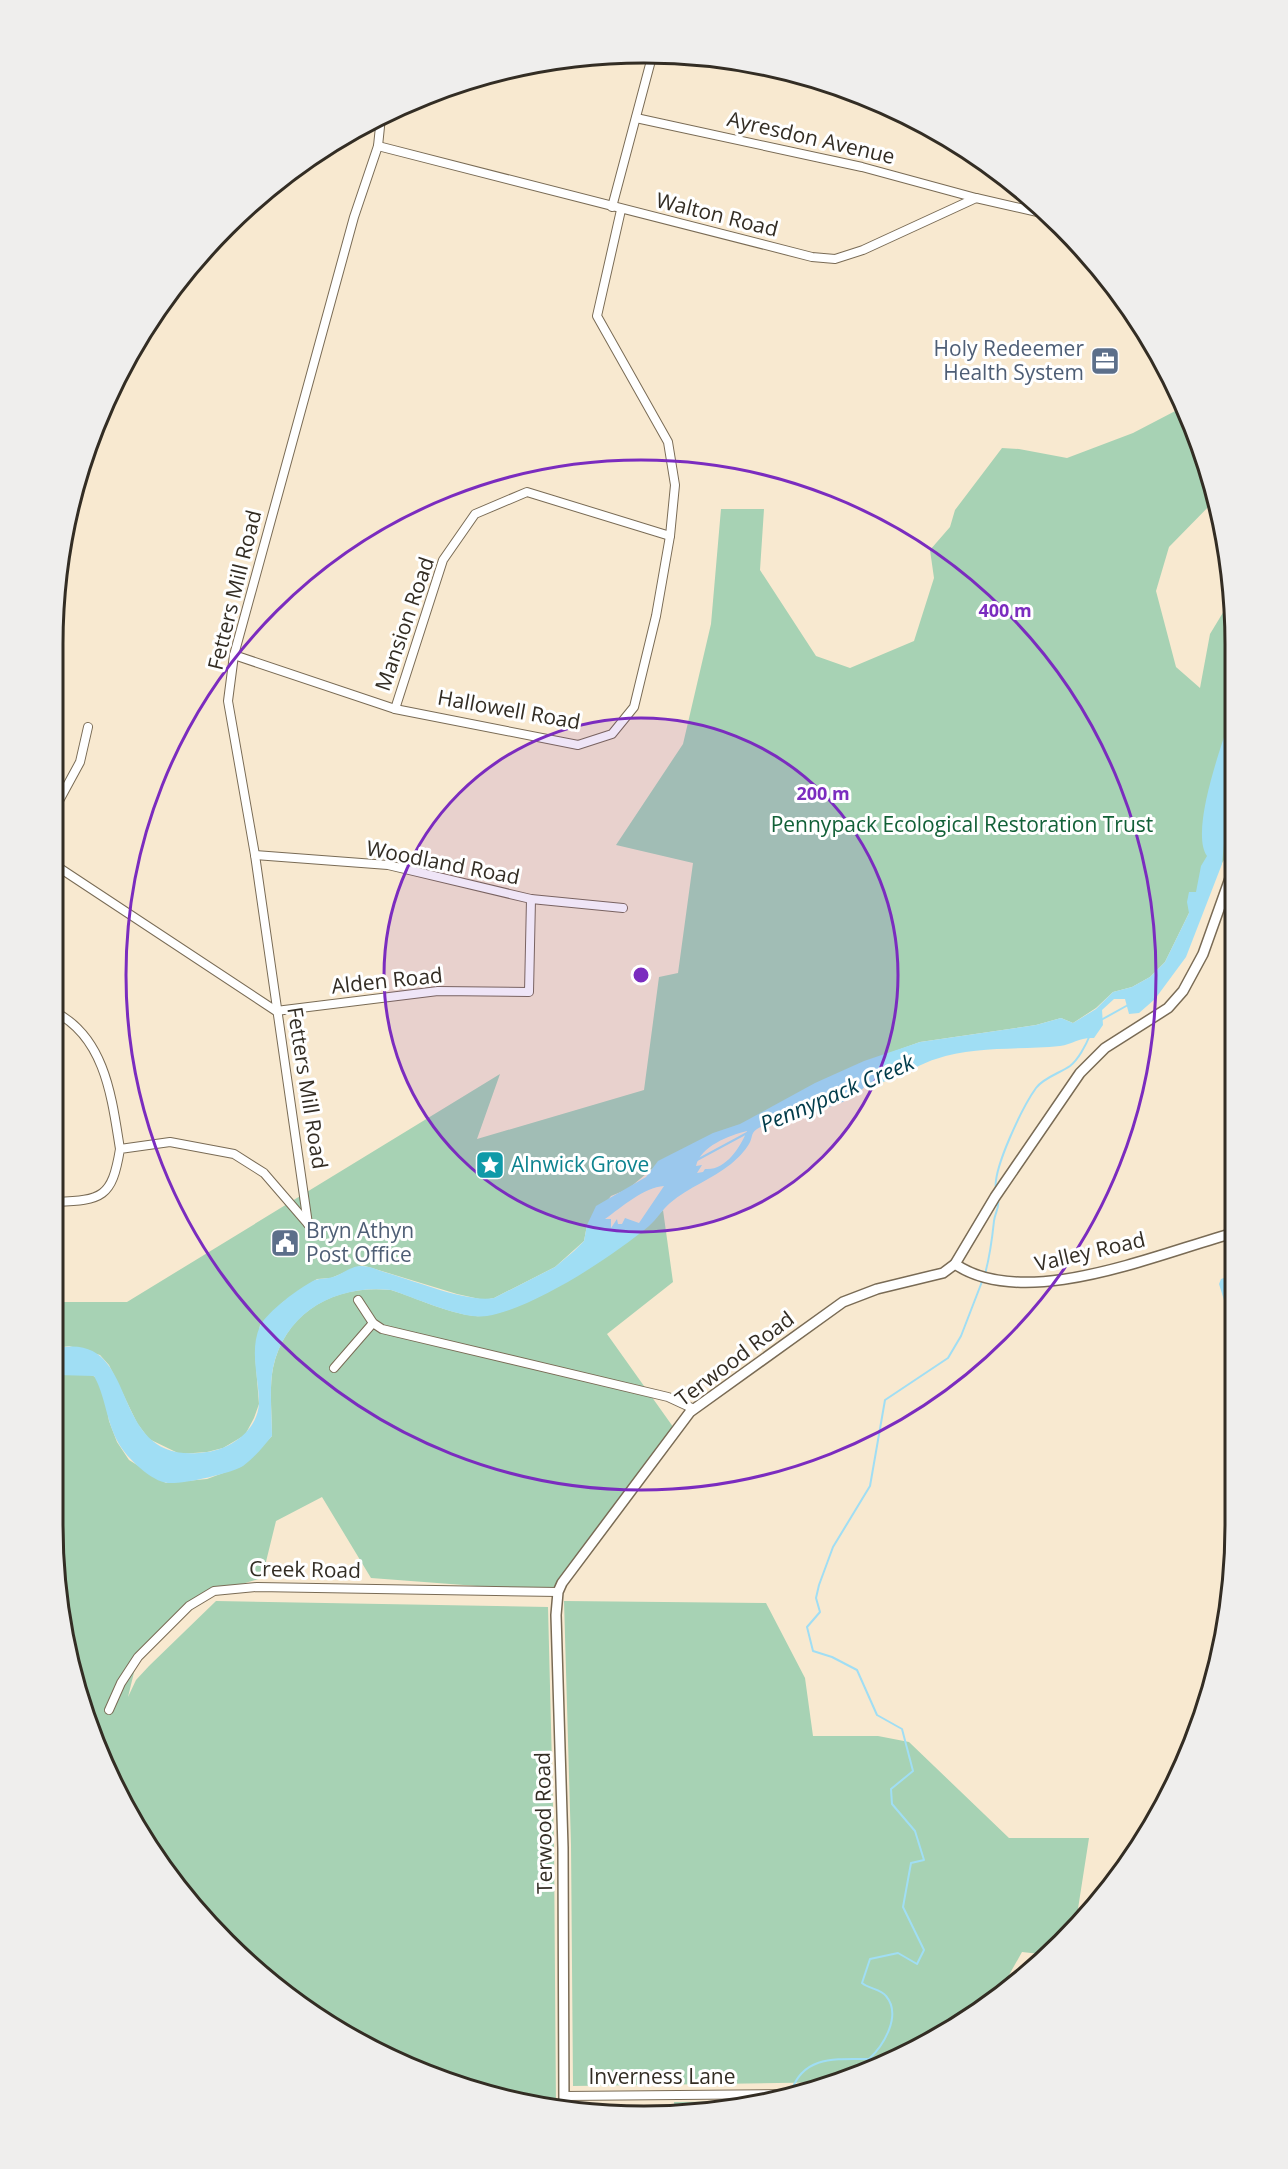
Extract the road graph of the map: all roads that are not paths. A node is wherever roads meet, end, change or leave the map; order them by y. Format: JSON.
{"nodes":[{"id":1,"x":650,"y":63,"type":"edge"},
{"id":2,"x":636,"y":118,"type":"junction"},
{"id":3,"x":380,"y":127,"type":"edge"},
{"id":4,"x":378,"y":146,"type":"junction"},
{"id":5,"x":976,"y":198,"type":"junction"},
{"id":6,"x":612,"y":207,"type":"junction"},
{"id":7,"x":621,"y":210,"type":"junction"},
{"id":8,"x":1031,"y":210,"type":"edge"},
{"id":9,"x":670,"y":536,"type":"junction"},
{"id":10,"x":234,"y":655,"type":"junction"},
{"id":11,"x":395,"y":709,"type":"junction"},
{"id":12,"x":88,"y":727,"type":"dead end"},
{"id":13,"x":63,"y":793,"type":"edge"},
{"id":14,"x":255,"y":855,"type":"junction"},
{"id":15,"x":63,"y":870,"type":"edge"},
{"id":16,"x":1225,"y":892,"type":"edge"},
{"id":17,"x":531,"y":899,"type":"junction"},
{"id":18,"x":623,"y":908,"type":"dead end"},
{"id":19,"x":276,"y":1011,"type":"junction"},
{"id":20,"x":63,"y":1018,"type":"edge"},
{"id":21,"x":120,"y":1149,"type":"junction"},
{"id":22,"x":63,"y":1202,"type":"edge"},
{"id":23,"x":1225,"y":1236,"type":"edge"},
{"id":24,"x":955,"y":1264,"type":"junction"},
{"id":25,"x":358,"y":1300,"type":"dead end"},
{"id":26,"x":372,"y":1323,"type":"junction"},
{"id":27,"x":334,"y":1368,"type":"dead end"},
{"id":28,"x":694,"y":1409,"type":"junction"},
{"id":29,"x":558,"y":1592,"type":"junction"},
{"id":30,"x":109,"y":1710,"type":"dead end"},
{"id":31,"x":764,"y":2093,"type":"edge"},
{"id":32,"x":564,"y":2096,"type":"junction"},
{"id":33,"x":564,"y":2100,"type":"edge"}],
"edges":[{"from":1,"to":2,"type":"street"},
{"from":2,"to":5,"type":"street","name":"Ayresdon Avenue"},
{"from":2,"to":6,"type":"street"},
{"from":3,"to":4,"type":"street","name":"Fetters Mill Road"},
{"from":4,"to":6,"type":"street","name":"Walton Road"},
{"from":4,"to":10,"type":"street","name":"Fetters Mill Road"},
{"from":5,"to":7,"type":"street","name":"Walton Road"},
{"from":5,"to":8,"type":"street"},
{"from":6,"to":7,"type":"street","name":"Walton Road"},
{"from":7,"to":9,"type":"street","name":"Hallowell Road"},
{"from":9,"to":11,"type":"street","name":"Mansion Road"},
{"from":9,"to":11,"type":"street","name":"Hallowell Road"},
{"from":10,"to":11,"type":"street","name":"Hallowell Road"},
{"from":10,"to":14,"type":"street","name":"Fetters Mill Road"},
{"from":12,"to":13,"type":"street"},
{"from":14,"to":17,"type":"street","name":"Woodland Road"},
{"from":14,"to":19,"type":"street","name":"Fetters Mill Road"},
{"from":15,"to":19,"type":"street"},
{"from":16,"to":24,"type":"street"},
{"from":17,"to":18,"type":"street","name":"Woodland Road"},
{"from":17,"to":19,"type":"street","name":"Alden Road"},
{"from":19,"to":21,"type":"street","name":"Fetters Mill Road"},
{"from":20,"to":21,"type":"street"},
{"from":21,"to":22,"type":"street"},
{"from":23,"to":24,"type":"street","name":"Valley Road"},
{"from":24,"to":28,"type":"street","name":"Terwood Road"},
{"from":25,"to":26,"type":"street"},
{"from":26,"to":27,"type":"street"},
{"from":26,"to":28,"type":"street"},
{"from":28,"to":29,"type":"street","name":"Terwood Road"},
{"from":29,"to":30,"type":"street","name":"Creek Road"},
{"from":29,"to":32,"type":"street","name":"Terwood Road"},
{"from":31,"to":32,"type":"street","name":"Inverness Lane"},
{"from":32,"to":33,"type":"street","name":"Terwood Road"}]}
